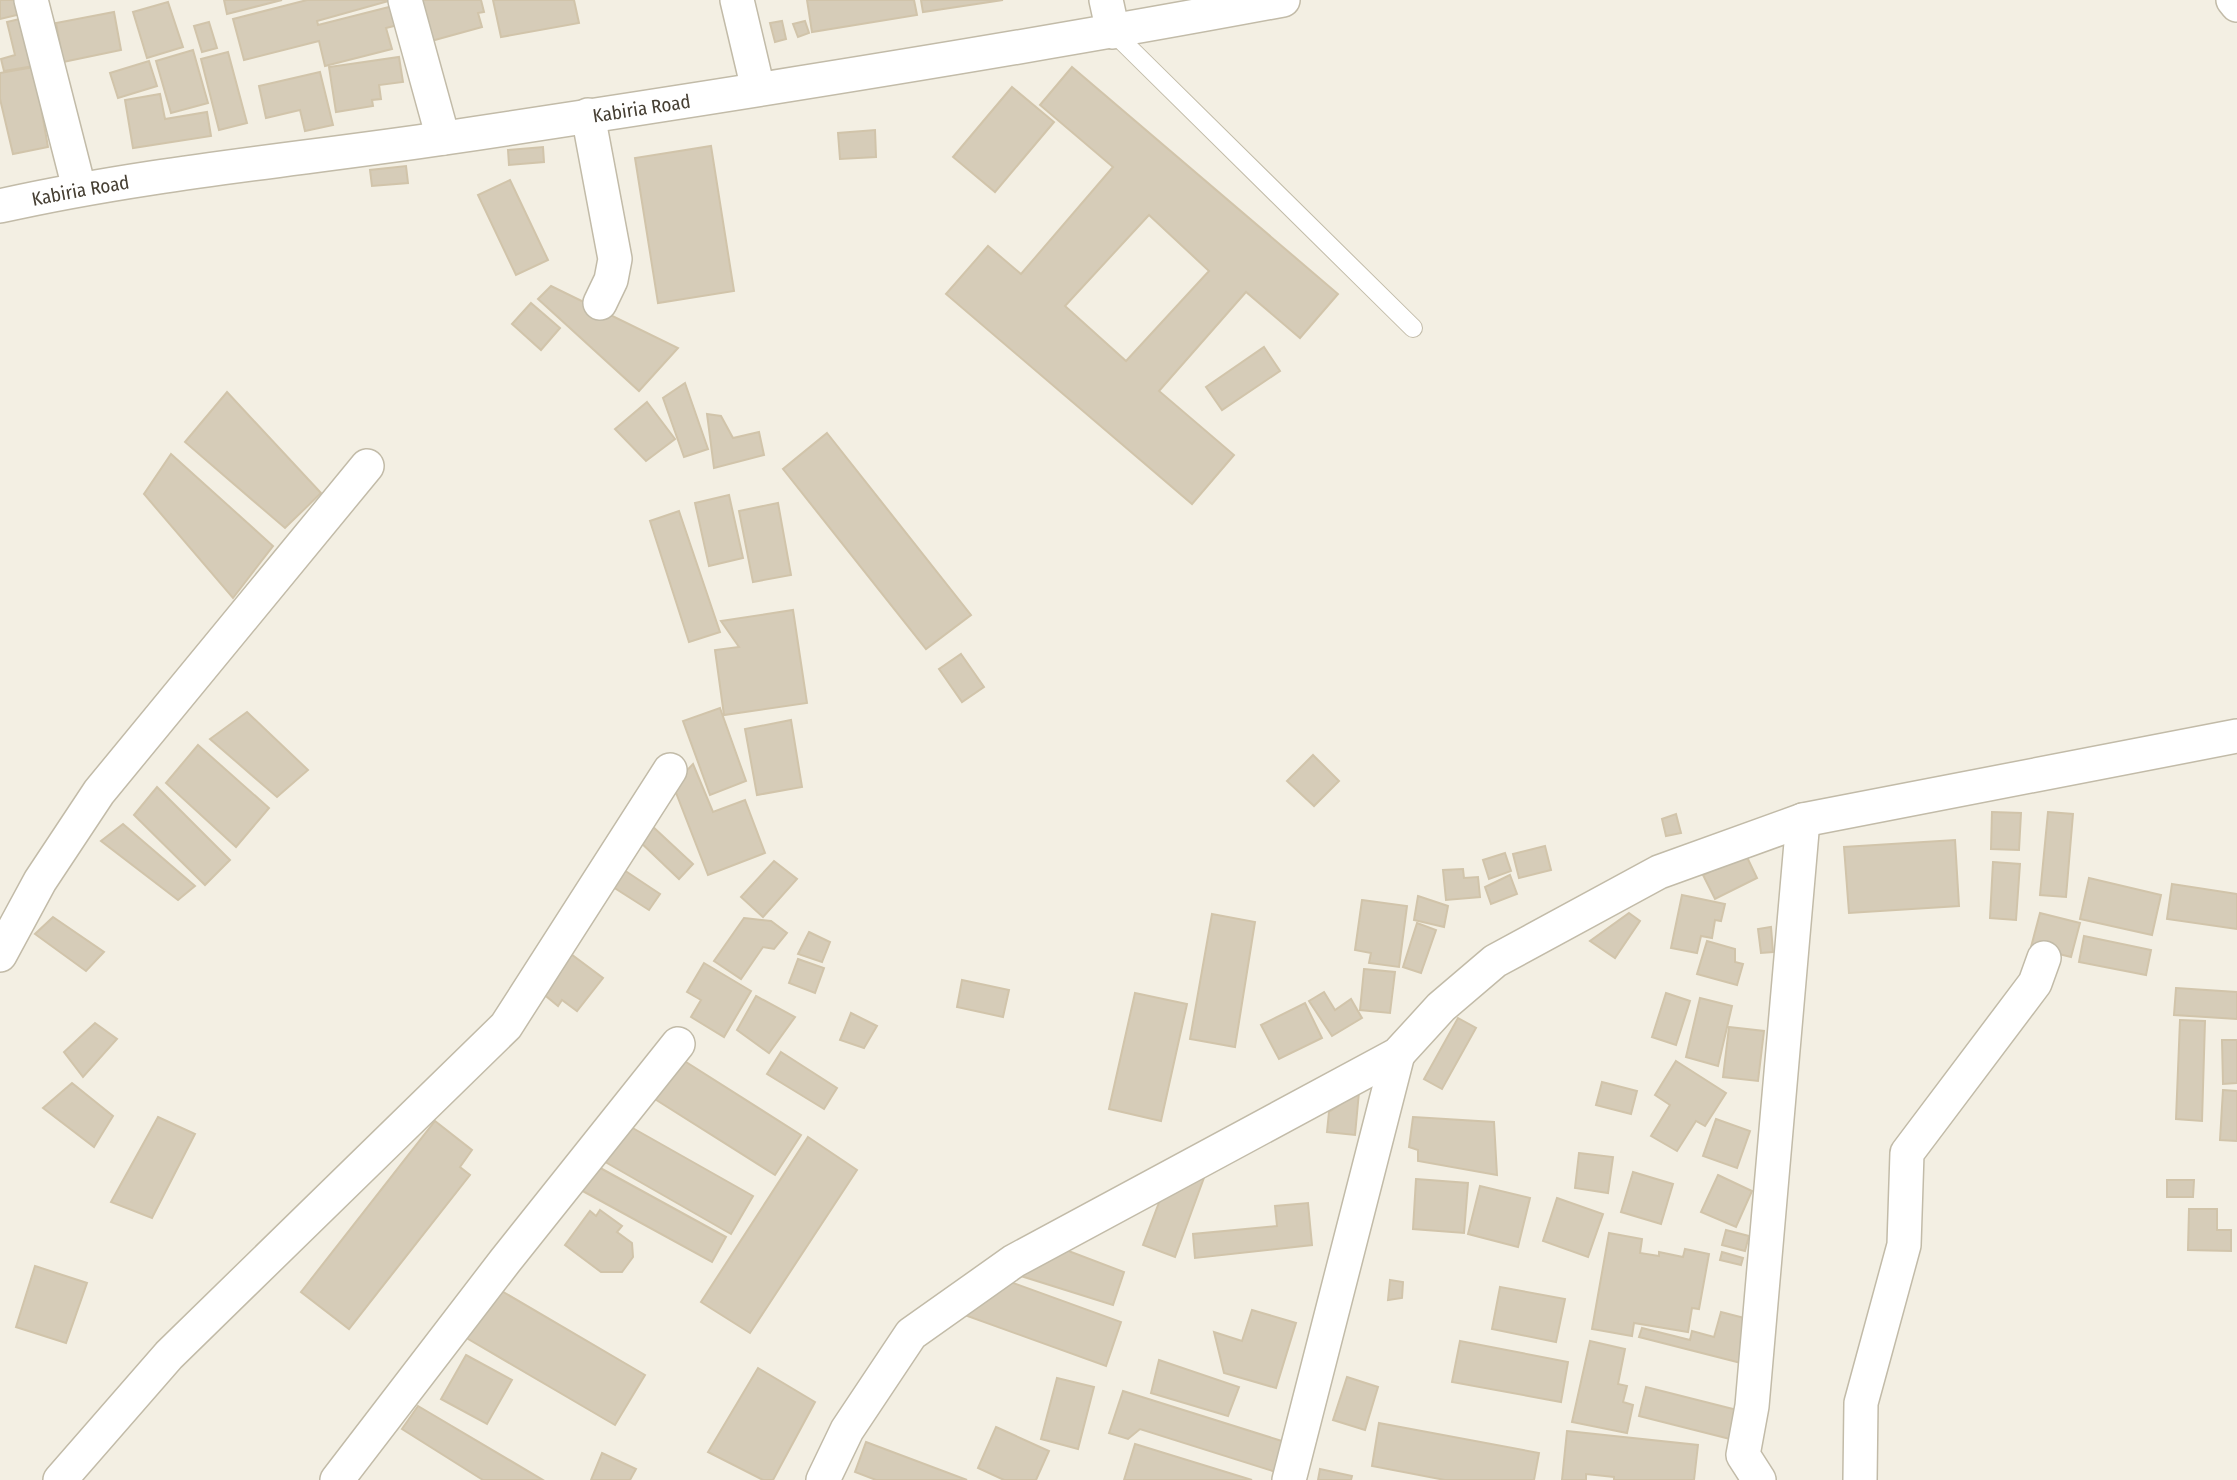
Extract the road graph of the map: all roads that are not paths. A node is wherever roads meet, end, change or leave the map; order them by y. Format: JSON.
{"nodes":[{"id":1,"x":31,"y":0,"type":"edge"},
{"id":2,"x":405,"y":0,"type":"edge"},
{"id":3,"x":737,"y":0,"type":"edge"},
{"id":4,"x":1283,"y":0,"type":"edge"},
{"id":5,"x":2234,"y":0,"type":"edge"},
{"id":6,"x":2237,"y":5,"type":"edge"},
{"id":7,"x":1110,"y":16,"type":"edge"},
{"id":8,"x":758,"y":89,"type":"junction"},
{"id":9,"x":587,"y":116,"type":"junction"},
{"id":10,"x":443,"y":138,"type":"junction"},
{"id":11,"x":79,"y":188,"type":"junction"},
{"id":12,"x":0,"y":206,"type":"edge"},
{"id":13,"x":600,"y":303,"type":"dead end"},
{"id":14,"x":1413,"y":328,"type":"dead end"},
{"id":15,"x":367,"y":466,"type":"dead end"},
{"id":16,"x":2237,"y":736,"type":"edge"},
{"id":17,"x":670,"y":770,"type":"dead end"},
{"id":18,"x":1804,"y":820,"type":"junction"},
{"id":19,"x":0,"y":955,"type":"edge"},
{"id":20,"x":2044,"y":958,"type":"dead end"},
{"id":21,"x":678,"y":1044,"type":"dead end"},
{"id":22,"x":1398,"y":1054,"type":"junction"},
{"id":23,"x":60,"y":1480,"type":"edge"},
{"id":24,"x":337,"y":1480,"type":"edge"},
{"id":25,"x":823,"y":1480,"type":"edge"},
{"id":26,"x":1289,"y":1480,"type":"edge"},
{"id":27,"x":1759,"y":1480,"type":"edge"},
{"id":28,"x":1860,"y":1480,"type":"edge"}],
"edges":[{"from":1,"to":11,"type":"street"},
{"from":2,"to":10,"type":"street"},
{"from":3,"to":8,"type":"street"},
{"from":4,"to":7,"type":"street","name":"Kabiria Road"},
{"from":5,"to":6,"type":"street"},
{"from":7,"to":8,"type":"street","name":"Kabiria Road"},
{"from":7,"to":14,"type":"lane"},
{"from":8,"to":9,"type":"street","name":"Kabiria Road"},
{"from":9,"to":10,"type":"street","name":"Kabiria Road"},
{"from":9,"to":13,"type":"street"},
{"from":10,"to":11,"type":"street","name":"Kabiria Road"},
{"from":11,"to":12,"type":"street","name":"Kabiria Road"},
{"from":15,"to":19,"type":"street"},
{"from":16,"to":18,"type":"street"},
{"from":17,"to":23,"type":"street"},
{"from":18,"to":22,"type":"street"},
{"from":18,"to":27,"type":"street"},
{"from":20,"to":28,"type":"street"},
{"from":21,"to":24,"type":"street"},
{"from":22,"to":25,"type":"street"},
{"from":22,"to":26,"type":"street"}]}
